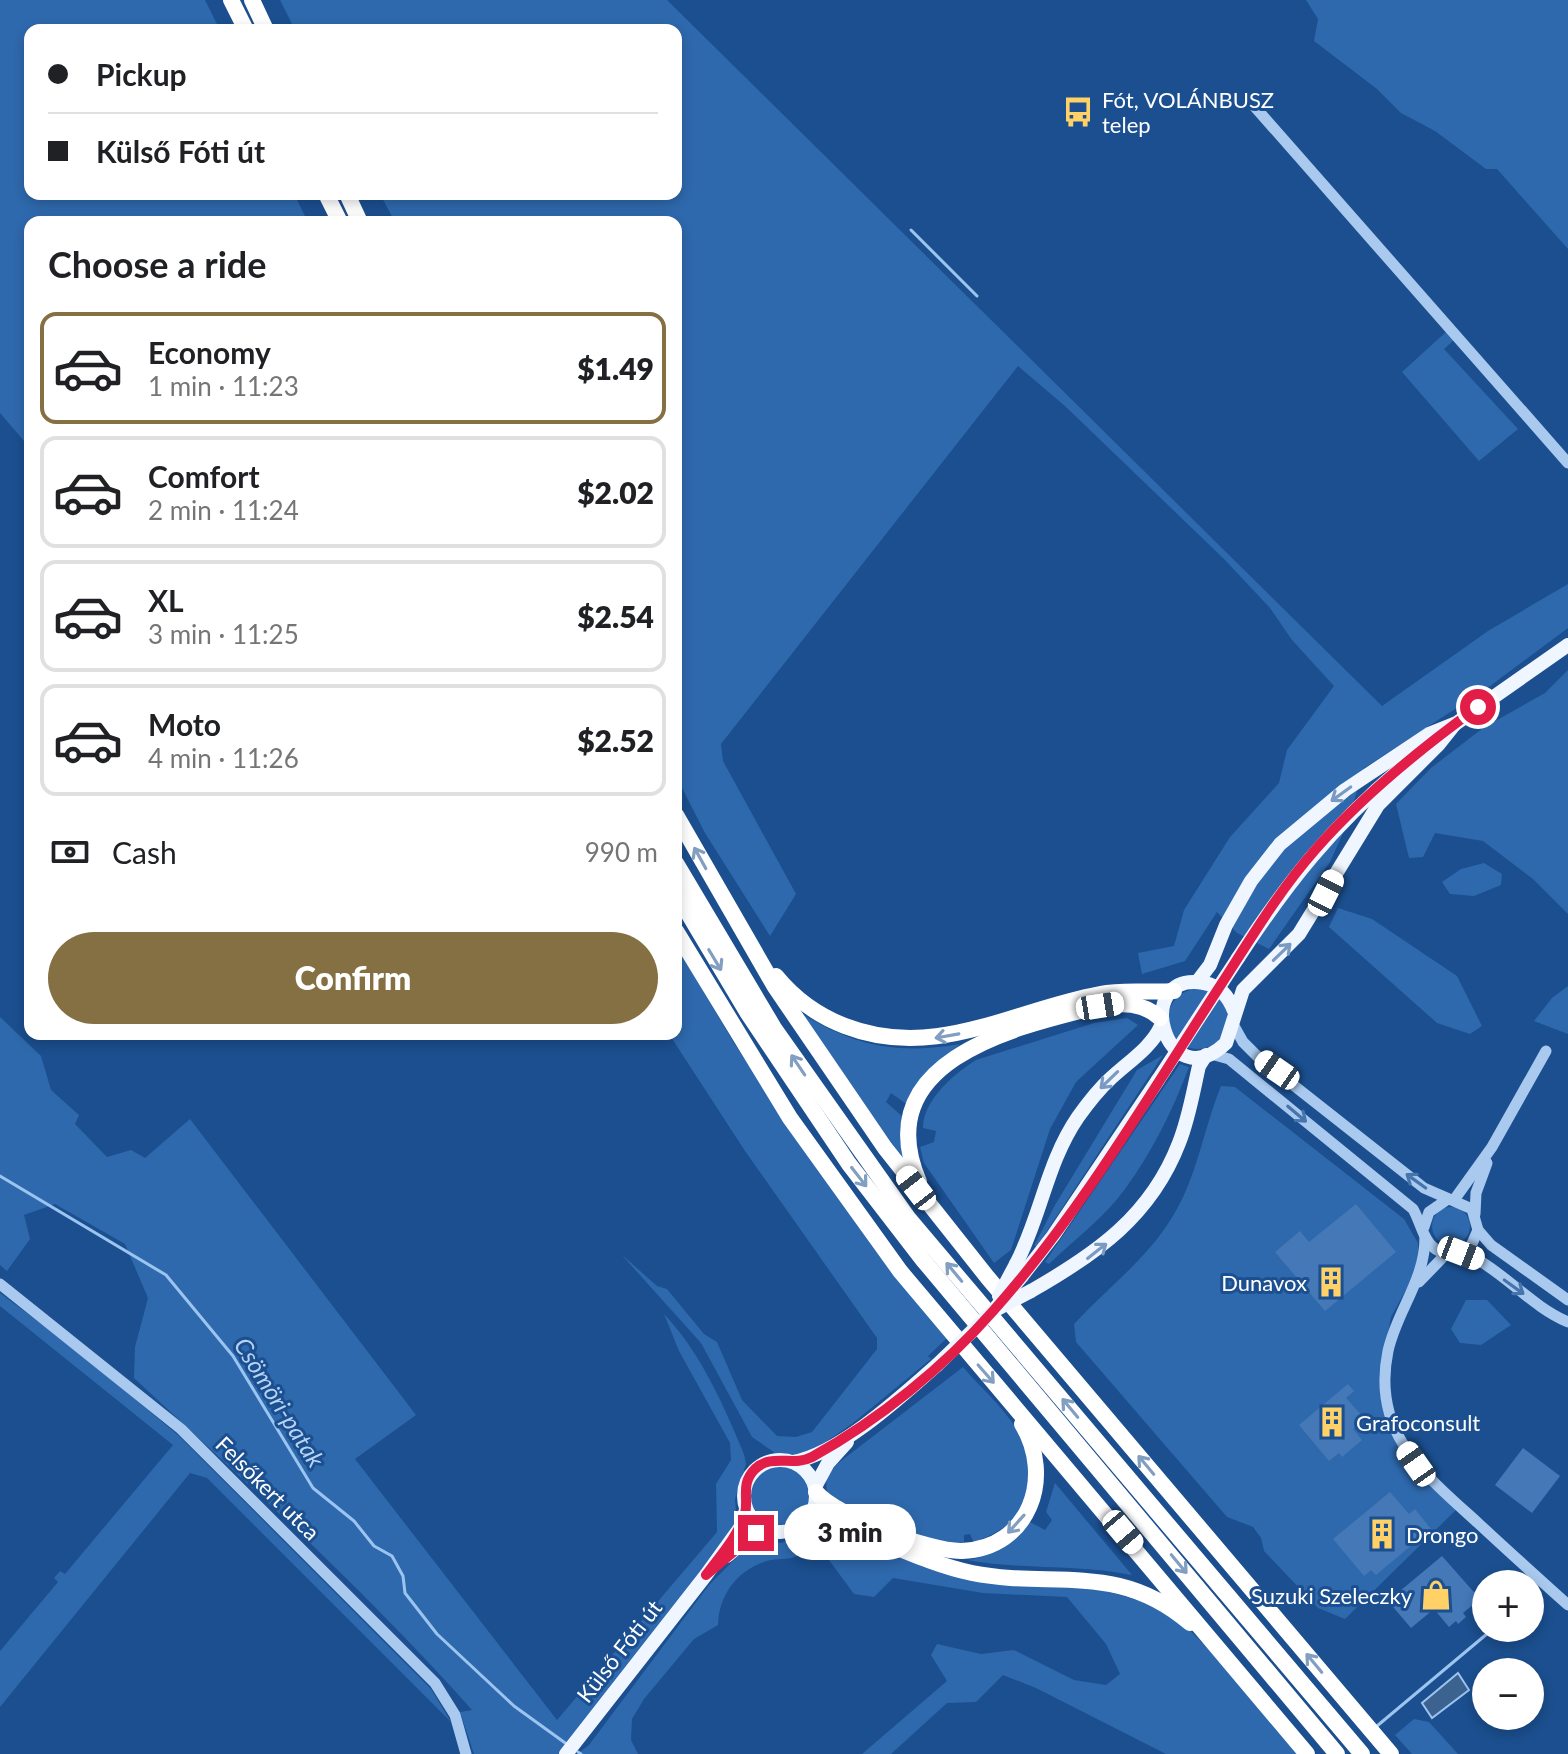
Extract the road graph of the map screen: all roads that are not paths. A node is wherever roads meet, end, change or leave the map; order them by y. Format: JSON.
{"nodes":[{"id":1,"x":231,"y":0,"type":"edge"},
{"id":2,"x":252,"y":0,"type":"edge"},
{"id":3,"x":243,"y":24,"type":"edge"},
{"id":4,"x":263,"y":24,"type":"edge"},
{"id":5,"x":1248,"y":99,"type":"dead end"},
{"id":6,"x":1568,"y":463,"type":"edge"},
{"id":7,"x":1568,"y":645,"type":"edge"},
{"id":8,"x":1455,"y":724,"type":"junction"},
{"id":9,"x":682,"y":826,"type":"edge"},
{"id":10,"x":682,"y":873,"type":"edge"},
{"id":11,"x":682,"y":903,"type":"edge"},
{"id":12,"x":682,"y":941,"type":"edge"},
{"id":13,"x":752,"y":949,"type":"junction"},
{"id":14,"x":1197,"y":982,"type":"junction"},
{"id":15,"x":1174,"y":991,"type":"junction"},
{"id":16,"x":1234,"y":1019,"type":"junction"},
{"id":17,"x":1161,"y":1022,"type":"junction"},
{"id":18,"x":1546,"y":1051,"type":"dead end"},
{"id":19,"x":1209,"y":1054,"type":"junction"},
{"id":20,"x":1492,"y":1147,"type":"junction"},
{"id":21,"x":1451,"y":1200,"type":"junction"},
{"id":22,"x":932,"y":1208,"type":"junction"},
{"id":23,"x":1475,"y":1214,"type":"junction"},
{"id":24,"x":1478,"y":1230,"type":"junction"},
{"id":25,"x":1425,"y":1232,"type":"junction"},
{"id":26,"x":1461,"y":1253,"type":"junction"},
{"id":27,"x":1446,"y":1254,"type":"junction"},
{"id":28,"x":1019,"y":1270,"type":"junction"},
{"id":29,"x":1418,"y":1282,"type":"junction"},
{"id":30,"x":0,"y":1284,"type":"edge"},
{"id":31,"x":1568,"y":1300,"type":"edge"},
{"id":32,"x":993,"y":1311,"type":"junction"},
{"id":33,"x":1568,"y":1322,"type":"edge"},
{"id":34,"x":1006,"y":1398,"type":"junction"},
{"id":35,"x":859,"y":1429,"type":"junction"},
{"id":36,"x":793,"y":1462,"type":"junction"},
{"id":37,"x":816,"y":1490,"type":"junction"},
{"id":38,"x":746,"y":1510,"type":"junction"},
{"id":39,"x":800,"y":1526,"type":"junction"},
{"id":40,"x":765,"y":1529,"type":"junction"},
{"id":41,"x":706,"y":1575,"type":"junction"},
{"id":42,"x":1568,"y":1605,"type":"edge"},
{"id":43,"x":1219,"y":1649,"type":"junction"},
{"id":44,"x":1336,"y":1752,"type":"edge"},
{"id":45,"x":1361,"y":1753,"type":"edge"},
{"id":46,"x":466,"y":1754,"type":"edge"},
{"id":47,"x":566,"y":1754,"type":"edge"},
{"id":48,"x":1307,"y":1754,"type":"edge"},
{"id":49,"x":1391,"y":1754,"type":"edge"}],
"edges":[{"from":1,"to":3,"type":"highway"},
{"from":2,"to":4,"type":"highway"},
{"from":5,"to":6,"type":"street"},
{"from":7,"to":8,"type":"main road"},
{"from":8,"to":14,"type":"main road","one_way":true},
{"from":16,"to":8,"type":"main road","one_way":true},
{"from":8,"to":28,"type":"main road","bridge":true},
{"from":13,"to":9,"type":"highway","one_way":true},
{"from":45,"to":10,"type":"highway","one_way":true},
{"from":11,"to":44,"type":"highway","one_way":true},
{"from":12,"to":34,"type":"highway","one_way":true},
{"from":15,"to":13,"type":"highway","one_way":true},
{"from":13,"to":22,"type":"highway"},
{"from":14,"to":15,"type":"main road"},
{"from":14,"to":16,"type":"main road"},
{"from":15,"to":17,"type":"main road"},
{"from":16,"to":19,"type":"main road"},
{"from":21,"to":16,"type":"street","one_way":true},
{"from":17,"to":19,"type":"main road"},
{"from":17,"to":22,"type":"highway"},
{"from":17,"to":28,"type":"main road","one_way":true},
{"from":18,"to":20,"type":"street"},
{"from":19,"to":25,"type":"street","one_way":true},
{"from":32,"to":19,"type":"main road","one_way":true,"bridge":true},
{"from":20,"to":21,"type":"street"},
{"from":20,"to":23,"type":"street"},
{"from":21,"to":23,"type":"street"},
{"from":21,"to":25,"type":"street"},
{"from":49,"to":22,"type":"highway","one_way":true},
{"from":23,"to":24,"type":"street"},
{"from":24,"to":26,"type":"street"},
{"from":24,"to":31,"type":"street"},
{"from":25,"to":27,"type":"street"},
{"from":25,"to":29,"type":"street"},
{"from":26,"to":27,"type":"street"},
{"from":26,"to":33,"type":"street","one_way":true},
{"from":27,"to":29,"type":"street"},
{"from":28,"to":32,"type":"main road","bridge":true},
{"from":29,"to":42,"type":"street"},
{"from":30,"to":46,"type":"street","name":"Felsőkert utca"},
{"from":32,"to":35,"type":"main road","bridge":true},
{"from":34,"to":37,"type":"highway","one_way":true},
{"from":34,"to":43,"type":"highway"},
{"from":35,"to":36,"type":"main road"},
{"from":35,"to":37,"type":"main road"},
{"from":36,"to":37,"type":"main road"},
{"from":36,"to":38,"type":"main road"},
{"from":37,"to":39,"type":"main road"},
{"from":38,"to":40,"type":"main road"},
{"from":38,"to":41,"type":"main road","name":"Külső Fóti út"},
{"from":39,"to":40,"type":"main road"},
{"from":39,"to":43,"type":"highway"},
{"from":40,"to":41,"type":"main road","name":"Külső Fóti út"},
{"from":41,"to":47,"type":"main road","name":"Külső Fóti út"},
{"from":43,"to":48,"type":"highway"}]}
